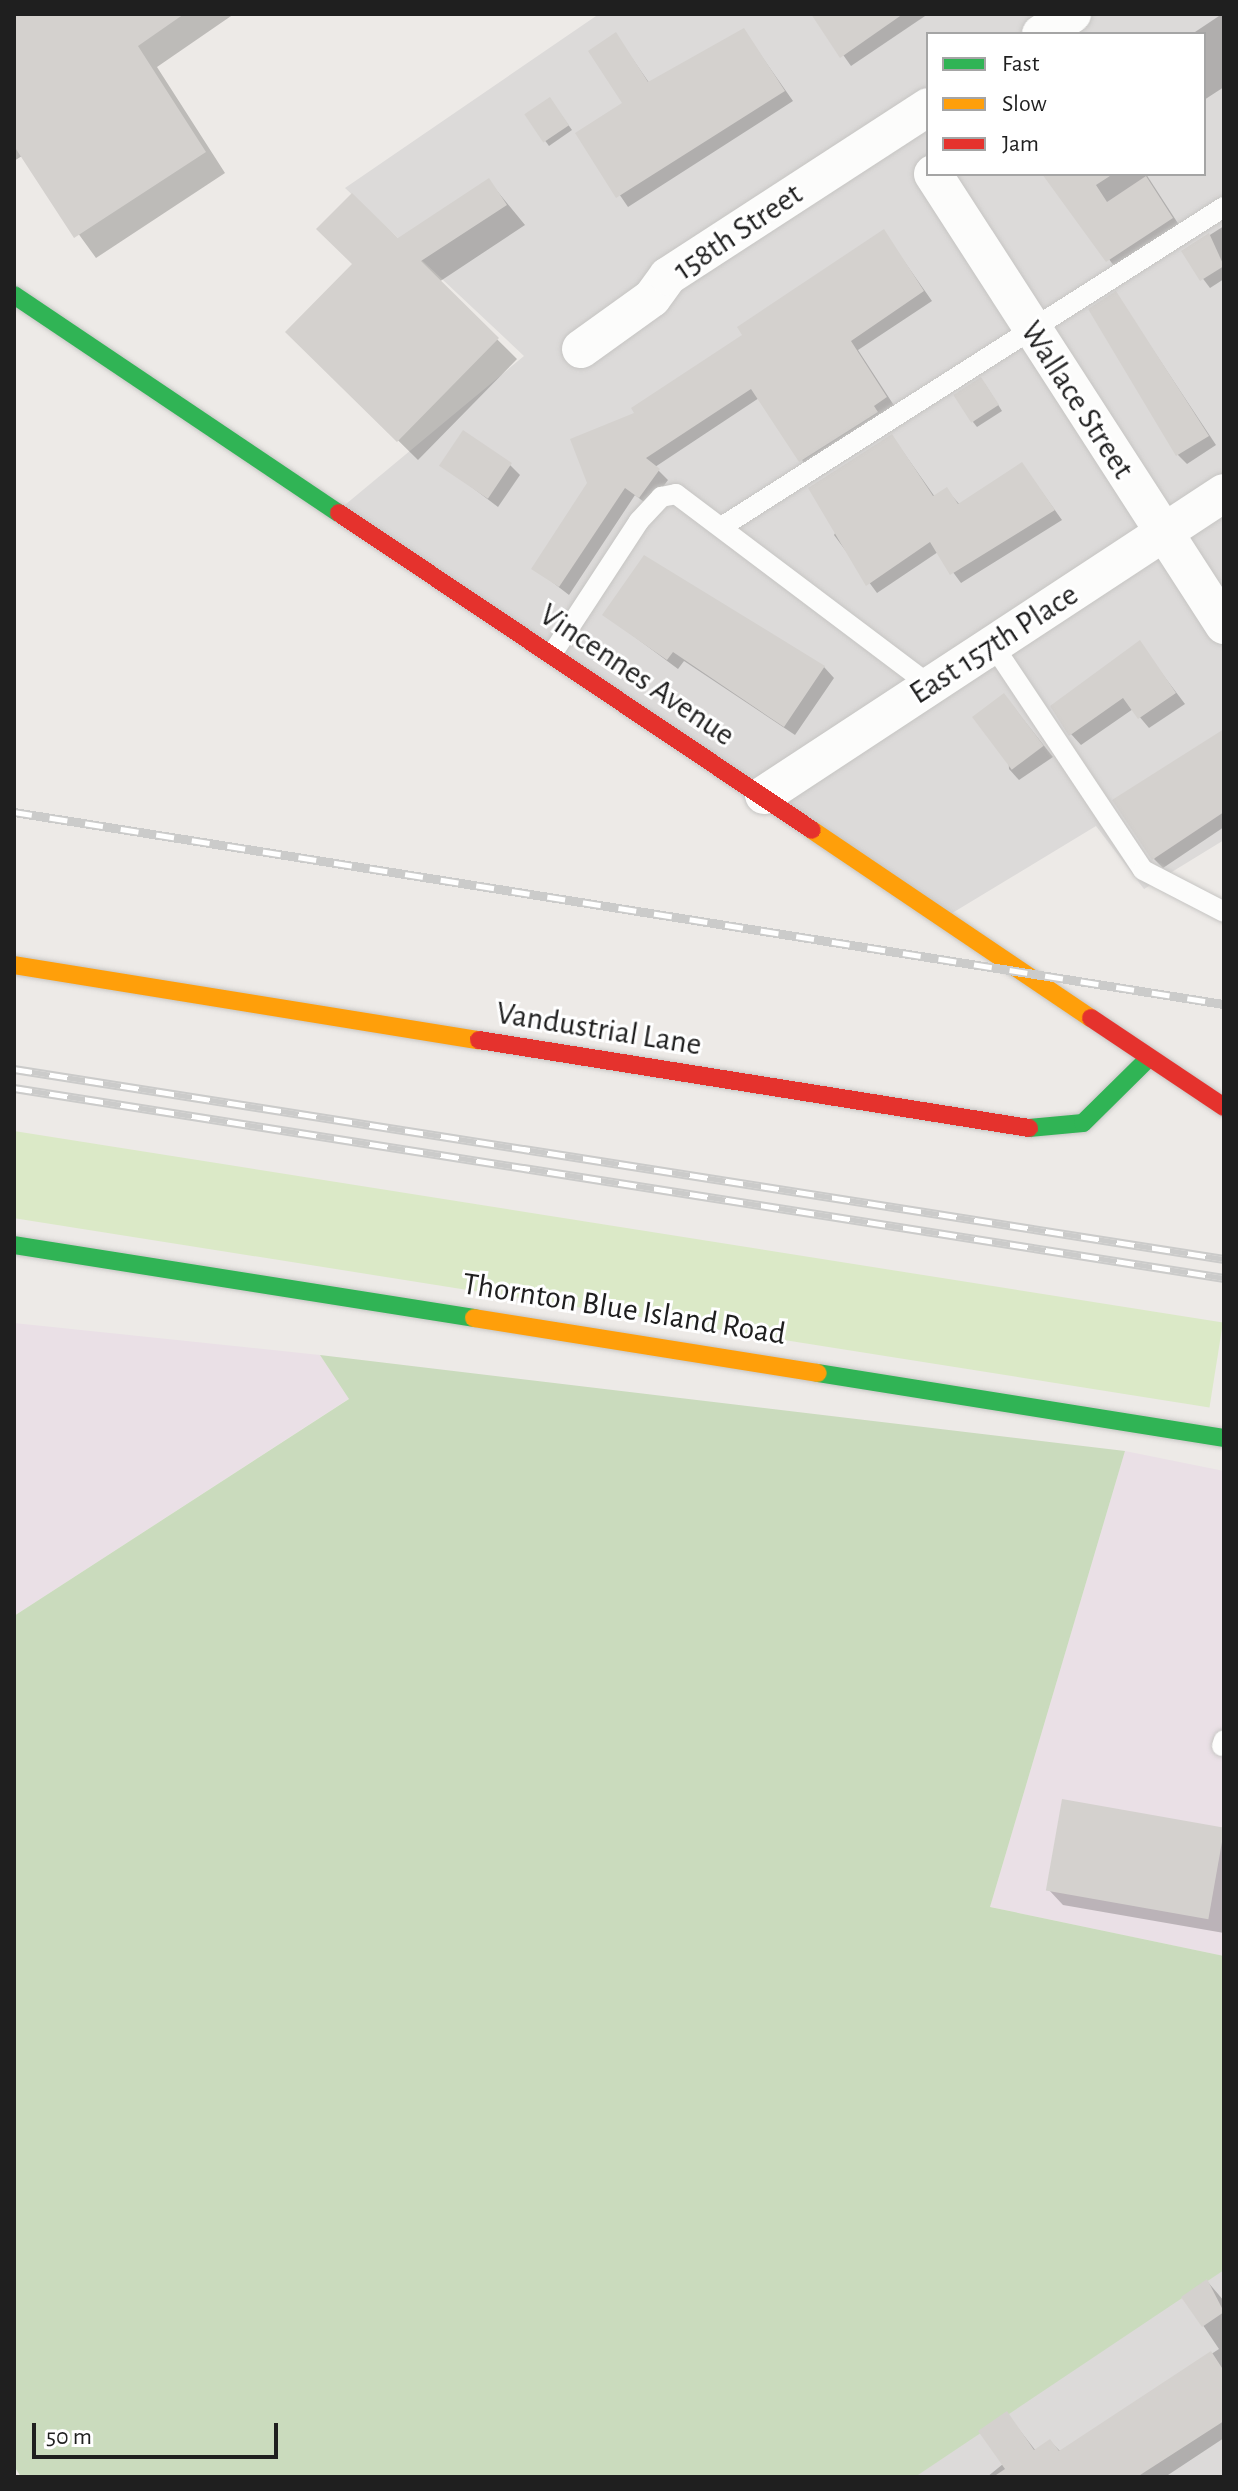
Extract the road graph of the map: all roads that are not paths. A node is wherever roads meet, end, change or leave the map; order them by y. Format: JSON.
{"nodes":[{"id":1,"x":1072,"y":14,"type":"edge"},
{"id":2,"x":1044,"y":32,"type":"edge"},
{"id":3,"x":915,"y":115,"type":"edge"},
{"id":4,"x":926,"y":157,"type":"edge"},
{"id":5,"x":934,"y":176,"type":"edge"},
{"id":6,"x":1224,"y":207,"type":"edge"},
{"id":7,"x":14,"y":295,"type":"edge"},
{"id":8,"x":1030,"y":330,"type":"junction"},
{"id":9,"x":581,"y":349,"type":"dead end"},
{"id":10,"x":1224,"y":493,"type":"edge"},
{"id":11,"x":723,"y":526,"type":"junction"},
{"id":12,"x":1164,"y":533,"type":"junction"},
{"id":13,"x":1224,"y":625,"type":"edge"},
{"id":14,"x":993,"y":645,"type":"junction"},
{"id":15,"x":552,"y":654,"type":"junction"},
{"id":16,"x":931,"y":686,"type":"junction"},
{"id":17,"x":764,"y":795,"type":"junction"},
{"id":18,"x":1224,"y":912,"type":"edge"},
{"id":19,"x":14,"y":965,"type":"edge"},
{"id":20,"x":1149,"y":1058,"type":"junction"},
{"id":21,"x":1224,"y":1107,"type":"edge"},
{"id":22,"x":14,"y":1245,"type":"edge"},
{"id":23,"x":1224,"y":1438,"type":"edge"}],
"edges":[{"from":1,"to":2,"type":"street"},
{"from":3,"to":4,"type":"street"},
{"from":3,"to":9,"type":"street","name":"158th Street"},
{"from":5,"to":8,"type":"street","name":"Wallace Street"},
{"from":6,"to":8,"type":"lane"},
{"from":7,"to":15,"type":"street","name":"Vincennes Avenue"},
{"from":8,"to":11,"type":"lane"},
{"from":8,"to":12,"type":"street","name":"Wallace Street"},
{"from":10,"to":12,"type":"street","name":"East 157th Place"},
{"from":11,"to":15,"type":"lane"},
{"from":11,"to":16,"type":"lane"},
{"from":12,"to":13,"type":"street","name":"Wallace Street"},
{"from":12,"to":14,"type":"street","name":"East 157th Place"},
{"from":14,"to":16,"type":"street","name":"East 157th Place"},
{"from":14,"to":18,"type":"lane"},
{"from":15,"to":17,"type":"street","name":"Vincennes Avenue"},
{"from":16,"to":17,"type":"street","name":"East 157th Place"},
{"from":17,"to":20,"type":"street","name":"Vincennes Avenue"},
{"from":19,"to":20,"type":"street","name":"Vandustrial Lane"},
{"from":20,"to":21,"type":"street","name":"Vincennes Avenue"},
{"from":22,"to":23,"type":"street","name":"Thornton Blue Island Road"}]}
